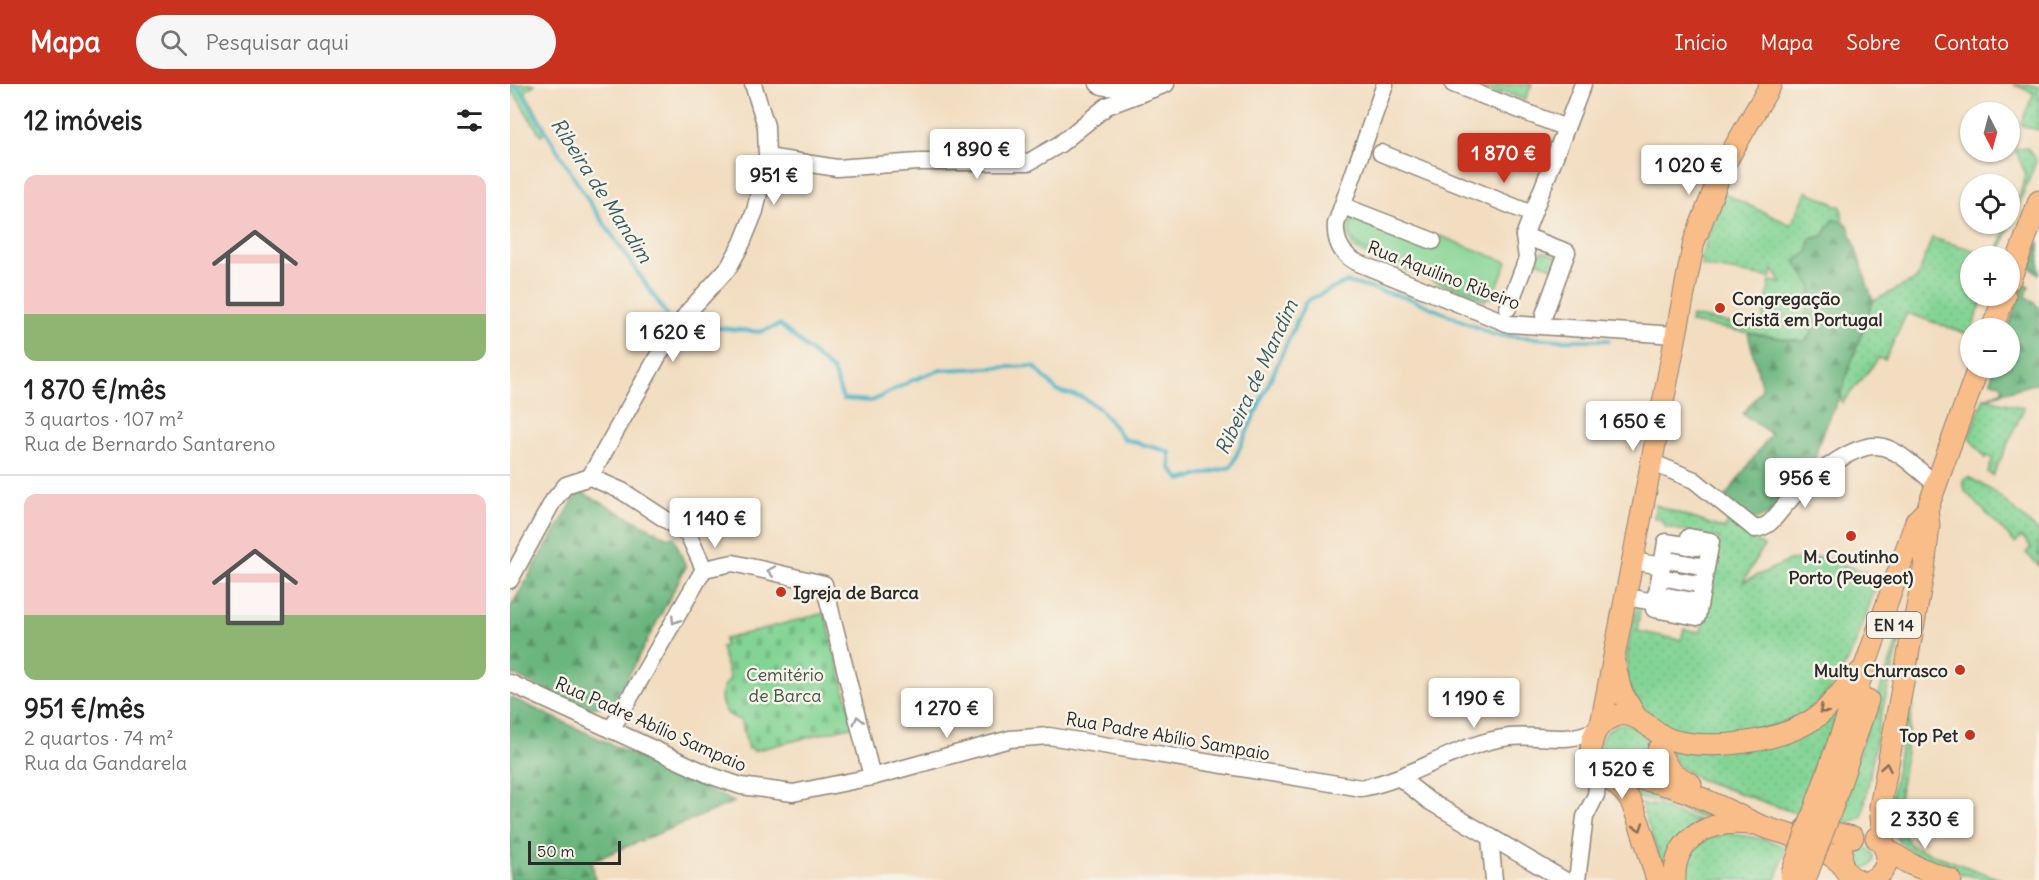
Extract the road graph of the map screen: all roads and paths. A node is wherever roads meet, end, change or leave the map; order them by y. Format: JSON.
{"nodes":[{"id":1,"x":753,"y":84,"type":"edge"},
{"id":2,"x":1098,"y":84,"type":"edge"},
{"id":3,"x":1166,"y":84,"type":"edge"},
{"id":4,"x":1385,"y":84,"type":"edge"},
{"id":5,"x":1453,"y":84,"type":"edge"},
{"id":6,"x":1583,"y":84,"type":"edge"},
{"id":7,"x":1771,"y":84,"type":"edge"},
{"id":8,"x":1145,"y":90,"type":"junction"},
{"id":9,"x":1566,"y":128,"type":"junction"},
{"id":10,"x":1381,"y":153,"type":"dead end"},
{"id":11,"x":767,"y":157,"type":"junction"},
{"id":12,"x":2039,"y":201,"type":"edge"},
{"id":13,"x":1342,"y":206,"type":"junction"},
{"id":14,"x":1532,"y":214,"type":"junction"},
{"id":15,"x":1524,"y":236,"type":"junction"},
{"id":16,"x":1433,"y":241,"type":"dead end"},
{"id":17,"x":1545,"y":243,"type":"junction"},
{"id":18,"x":2020,"y":253,"type":"edge"},
{"id":19,"x":1527,"y":260,"type":"junction"},
{"id":20,"x":1508,"y":308,"type":"dead end"},
{"id":21,"x":1544,"y":315,"type":"dead end"},
{"id":22,"x":1675,"y":335,"type":"junction"},
{"id":23,"x":1974,"y":378,"type":"edge"},
{"id":24,"x":1651,"y":462,"type":"junction"},
{"id":25,"x":590,"y":477,"type":"junction"},
{"id":26,"x":1936,"y":484,"type":"junction"},
{"id":27,"x":1928,"y":518,"type":"junction"},
{"id":28,"x":1633,"y":561,"type":"junction"},
{"id":29,"x":704,"y":569,"type":"junction"},
{"id":30,"x":1660,"y":575,"type":"junction"},
{"id":31,"x":1704,"y":576,"type":"junction"},
{"id":32,"x":510,"y":580,"type":"edge"},
{"id":33,"x":1626,"y":597,"type":"junction"},
{"id":34,"x":1614,"y":662,"type":"junction"},
{"id":35,"x":1864,"y":669,"type":"junction"},
{"id":36,"x":510,"y":683,"type":"edge"},
{"id":37,"x":1644,"y":723,"type":"junction"},
{"id":38,"x":1599,"y":727,"type":"junction"},
{"id":39,"x":611,"y":730,"type":"junction"},
{"id":40,"x":1559,"y":740,"type":"junction"},
{"id":41,"x":1658,"y":750,"type":"junction"},
{"id":42,"x":1601,"y":769,"type":"junction"},
{"id":43,"x":872,"y":777,"type":"junction"},
{"id":44,"x":1400,"y":778,"type":"junction"},
{"id":45,"x":1635,"y":779,"type":"junction"},
{"id":46,"x":1825,"y":802,"type":"junction"},
{"id":47,"x":1759,"y":825,"type":"junction"},
{"id":48,"x":1853,"y":837,"type":"junction"},
{"id":49,"x":1490,"y":838,"type":"junction"},
{"id":50,"x":1885,"y":847,"type":"junction"},
{"id":51,"x":1842,"y":870,"type":"edge"},
{"id":52,"x":1796,"y":879,"type":"edge"},
{"id":53,"x":1494,"y":880,"type":"edge"},
{"id":54,"x":1564,"y":880,"type":"edge"},
{"id":55,"x":1577,"y":880,"type":"edge"},
{"id":56,"x":1657,"y":880,"type":"edge"},
{"id":57,"x":1675,"y":880,"type":"edge"},
{"id":58,"x":1874,"y":880,"type":"edge"},
{"id":59,"x":1951,"y":880,"type":"edge"}],
"edges":[{"from":1,"to":11,"type":"street"},
{"from":2,"to":8,"type":"street"},
{"from":3,"to":8,"type":"street"},
{"from":4,"to":13,"type":"street","name":"Rua Aquilino Ribeiro"},
{"from":5,"to":9,"type":"street"},
{"from":6,"to":9,"type":"street"},
{"from":7,"to":22,"type":"main road"},
{"from":8,"to":11,"type":"street"},
{"from":9,"to":14,"type":"street"},
{"from":10,"to":14,"type":"street"},
{"from":11,"to":25,"type":"street"},
{"from":12,"to":18,"type":"main road"},
{"from":13,"to":16,"type":"street"},
{"from":13,"to":22,"type":"street","name":"Rua Aquilino Ribeiro"},
{"from":14,"to":15,"type":"street"},
{"from":15,"to":17,"type":"street"},
{"from":15,"to":19,"type":"street"},
{"from":17,"to":19,"type":"street"},
{"from":17,"to":21,"type":"street"},
{"from":19,"to":20,"type":"street"},
{"from":22,"to":24,"type":"main road"},
{"from":23,"to":26,"type":"main road","number":"EN 14"},
{"from":24,"to":26,"type":"street"},
{"from":24,"to":28,"type":"main road"},
{"from":25,"to":29,"type":"street"},
{"from":25,"to":32,"type":"street"},
{"from":26,"to":27,"type":"main road","number":"EN 14"},
{"from":27,"to":35,"type":"main road","number":"EN 14"},
{"from":27,"to":46,"type":"main road","number":"EN 14"},
{"from":50,"to":27,"type":"main road","one_way":true},
{"from":28,"to":30,"type":"street"},
{"from":28,"to":33,"type":"main road"},
{"from":29,"to":39,"type":"street","one_way":true},
{"from":43,"to":29,"type":"street","one_way":true},
{"from":30,"to":31,"type":"street"},
{"from":30,"to":31,"type":"street"},
{"from":30,"to":31,"type":"street"},
{"from":30,"to":31,"type":"street"},
{"from":30,"to":33,"type":"street"},
{"from":33,"to":34,"type":"main road"},
{"from":34,"to":37,"type":"main road"},
{"from":34,"to":38,"type":"main road"},
{"from":35,"to":37,"type":"main road","one_way":true},
{"from":35,"to":46,"type":"main road","number":"EN 14"},
{"from":36,"to":39,"type":"street","name":"Rua Padre Abílio Sampaio"},
{"from":37,"to":38,"type":"main road"},
{"from":37,"to":41,"type":"main road"},
{"from":38,"to":40,"type":"street"},
{"from":38,"to":42,"type":"main road"},
{"from":39,"to":43,"type":"street","name":"Rua Padre Abílio Sampaio"},
{"from":40,"to":42,"type":"street"},
{"from":40,"to":44,"type":"street","name":"Rua Padre Abílio Sampaio"},
{"from":41,"to":45,"type":"main road"},
{"from":41,"to":48,"type":"main road"},
{"from":42,"to":45,"type":"main road"},
{"from":42,"to":55,"type":"street"},
{"from":42,"to":56,"type":"main road","one_way":true},
{"from":43,"to":44,"type":"street","name":"Rua Padre Abílio Sampaio"},
{"from":44,"to":49,"type":"street"},
{"from":45,"to":47,"type":"main road"},
{"from":46,"to":52,"type":"main road","number":"EN 14","bridge":true},
{"from":47,"to":51,"type":"main road"},
{"from":47,"to":57,"type":"main road"},
{"from":48,"to":50,"type":"main road"},
{"from":48,"to":51,"type":"main road"},
{"from":49,"to":53,"type":"street"},
{"from":49,"to":54,"type":"street"},
{"from":50,"to":58,"type":"main road"},
{"from":50,"to":59,"type":"main road"},
{"from":51,"to":58,"type":"main road"}]}
